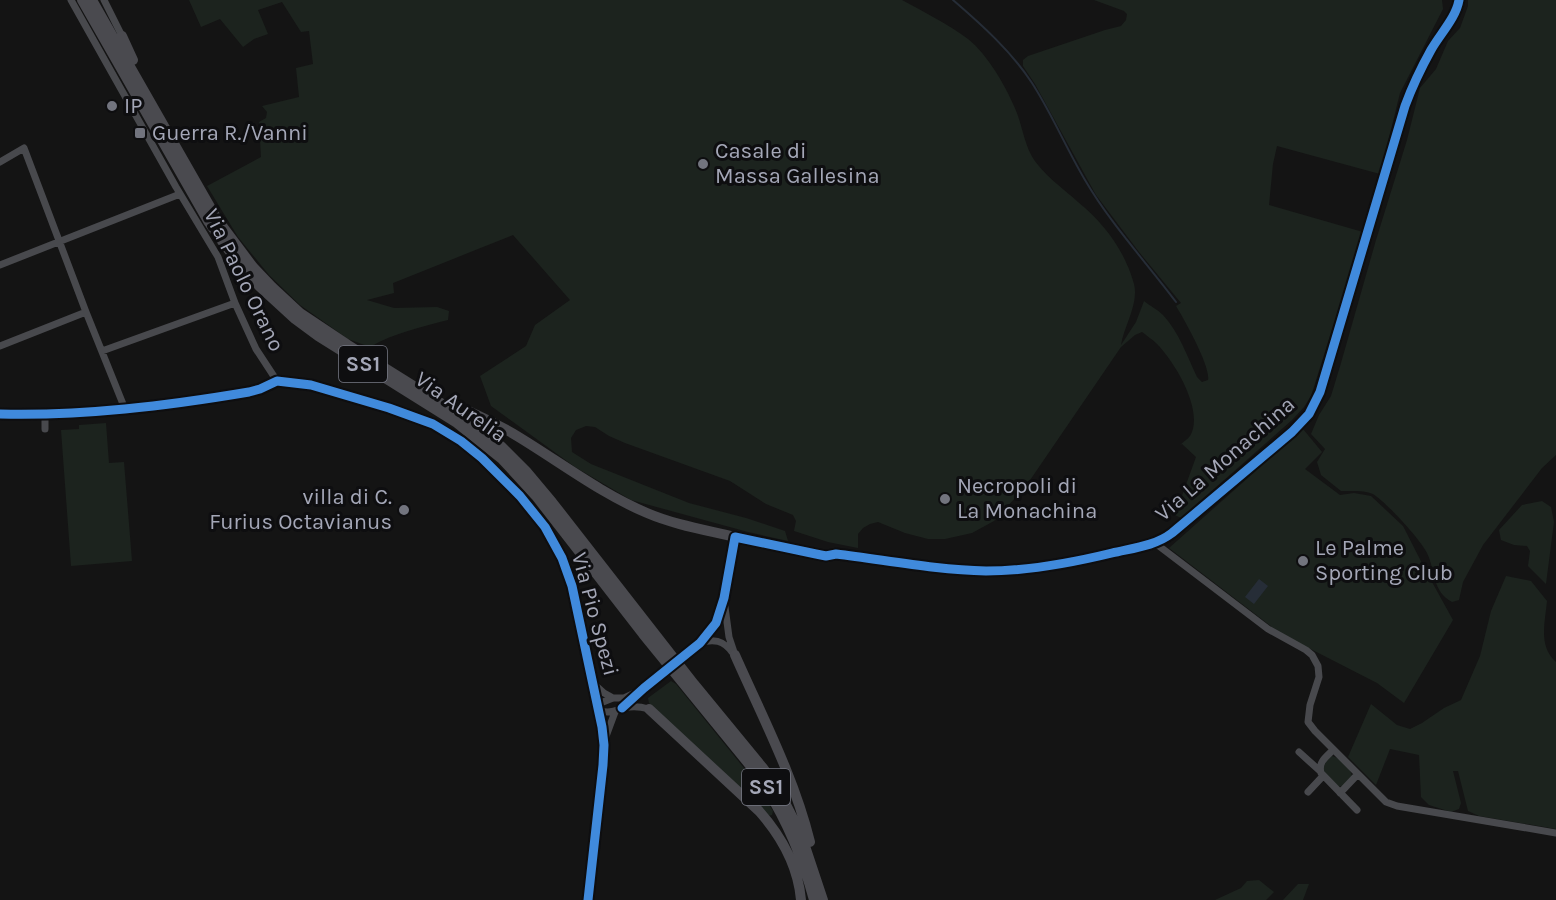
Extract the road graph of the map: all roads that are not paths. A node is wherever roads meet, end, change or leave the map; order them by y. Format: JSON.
{"nodes":[{"id":1,"x":71,"y":0,"type":"edge"},
{"id":2,"x":82,"y":0,"type":"edge"},
{"id":3,"x":92,"y":0,"type":"edge"},
{"id":4,"x":104,"y":0,"type":"edge"},
{"id":5,"x":1459,"y":0,"type":"edge"},
{"id":6,"x":122,"y":36,"type":"joint"},
{"id":7,"x":148,"y":99,"type":"junction"},
{"id":8,"x":0,"y":162,"type":"edge"},
{"id":9,"x":180,"y":195,"type":"junction"},
{"id":10,"x":60,"y":241,"type":"junction"},
{"id":11,"x":0,"y":265,"type":"edge"},
{"id":12,"x":235,"y":303,"type":"junction"},
{"id":13,"x":86,"y":312,"type":"junction"},
{"id":14,"x":0,"y":346,"type":"edge"},
{"id":15,"x":102,"y":351,"type":"junction"},
{"id":16,"x":277,"y":381,"type":"junction"},
{"id":17,"x":421,"y":390,"type":"junction"},
{"id":18,"x":125,"y":409,"type":"junction"},
{"id":19,"x":0,"y":414,"type":"edge"},
{"id":20,"x":45,"y":415,"type":"junction"},
{"id":21,"x":45,"y":429,"type":"dead end"},
{"id":22,"x":735,"y":537,"type":"junction"},
{"id":23,"x":1155,"y":543,"type":"junction"},
{"id":24,"x":724,"y":598,"type":"junction"},
{"id":25,"x":700,"y":643,"type":"junction"},
{"id":26,"x":735,"y":655,"type":"junction"},
{"id":27,"x":594,"y":684,"type":"junction"},
{"id":28,"x":644,"y":688,"type":"junction"},
{"id":29,"x":613,"y":698,"type":"junction"},
{"id":30,"x":599,"y":707,"type":"junction"},
{"id":31,"x":649,"y":709,"type":"junction"},
{"id":32,"x":619,"y":710,"type":"junction"},
{"id":33,"x":604,"y":745,"type":"junction"},
{"id":34,"x":1333,"y":750,"type":"junction"},
{"id":35,"x":1299,"y":752,"type":"dead end"},
{"id":36,"x":1322,"y":774,"type":"junction"},
{"id":37,"x":1358,"y":774,"type":"junction"},
{"id":38,"x":1308,"y":792,"type":"dead end"},
{"id":39,"x":1340,"y":793,"type":"junction"},
{"id":40,"x":1357,"y":810,"type":"dead end"},
{"id":41,"x":1556,"y":833,"type":"edge"},
{"id":42,"x":819,"y":884,"type":"junction"},
{"id":43,"x":588,"y":900,"type":"edge"},
{"id":44,"x":801,"y":900,"type":"edge"},
{"id":45,"x":814,"y":900,"type":"edge"},
{"id":46,"x":823,"y":900,"type":"edge"}],
"edges":[{"from":1,"to":9,"type":"street"},
{"from":2,"to":45,"type":"highway","name":"Via Aurelia","number":"SS1"},
{"from":3,"to":7,"type":"highway","name":"Via Aurelia","number":"SS1"},
{"from":4,"to":6,"type":"street"},
{"from":5,"to":23,"type":"street","name":"Via La Monachina"},
{"from":6,"to":7,"type":"highway"},
{"from":7,"to":17,"type":"highway","name":"Via Aurelia","number":"SS1"},
{"from":8,"to":10,"type":"street"},
{"from":9,"to":10,"type":"street"},
{"from":9,"to":12,"type":"street","name":"Via Paolo Orano"},
{"from":10,"to":11,"type":"street"},
{"from":10,"to":13,"type":"street"},
{"from":12,"to":15,"type":"street"},
{"from":12,"to":16,"type":"street","name":"Via Paolo Orano"},
{"from":13,"to":14,"type":"street"},
{"from":13,"to":15,"type":"street"},
{"from":15,"to":18,"type":"street"},
{"from":16,"to":18,"type":"street"},
{"from":16,"to":27,"type":"street","name":"Via Pio Spezi"},
{"from":17,"to":22,"type":"highway"},
{"from":17,"to":42,"type":"highway","name":"Via Aurelia","number":"SS1"},
{"from":18,"to":20,"type":"street"},
{"from":19,"to":20,"type":"street"},
{"from":20,"to":21,"type":"street"},
{"from":22,"to":23,"type":"street","name":"Via La Monachina"},
{"from":22,"to":24,"type":"street"},
{"from":23,"to":34,"type":"street"},
{"from":24,"to":25,"type":"street"},
{"from":24,"to":26,"type":"street"},
{"from":25,"to":26,"type":"street"},
{"from":25,"to":28,"type":"street"},
{"from":26,"to":42,"type":"highway"},
{"from":27,"to":29,"type":"street"},
{"from":27,"to":30,"type":"street","name":"Via Pio Spezi"},
{"from":28,"to":29,"type":"street"},
{"from":28,"to":31,"type":"street"},
{"from":28,"to":32,"type":"street"},
{"from":29,"to":30,"type":"street"},
{"from":30,"to":32,"type":"street"},
{"from":30,"to":33,"type":"street","name":"Via Pio Spezi"},
{"from":31,"to":32,"type":"street"},
{"from":31,"to":44,"type":"highway"},
{"from":32,"to":33,"type":"street"},
{"from":33,"to":43,"type":"street","name":"Via Pio Spezi"},
{"from":34,"to":36,"type":"street"},
{"from":34,"to":37,"type":"street"},
{"from":35,"to":36,"type":"street"},
{"from":36,"to":38,"type":"street"},
{"from":36,"to":39,"type":"street"},
{"from":37,"to":39,"type":"street"},
{"from":37,"to":41,"type":"street"},
{"from":39,"to":40,"type":"street"},
{"from":42,"to":46,"type":"highway","name":"Via Aurelia","number":"SS1"}]}
